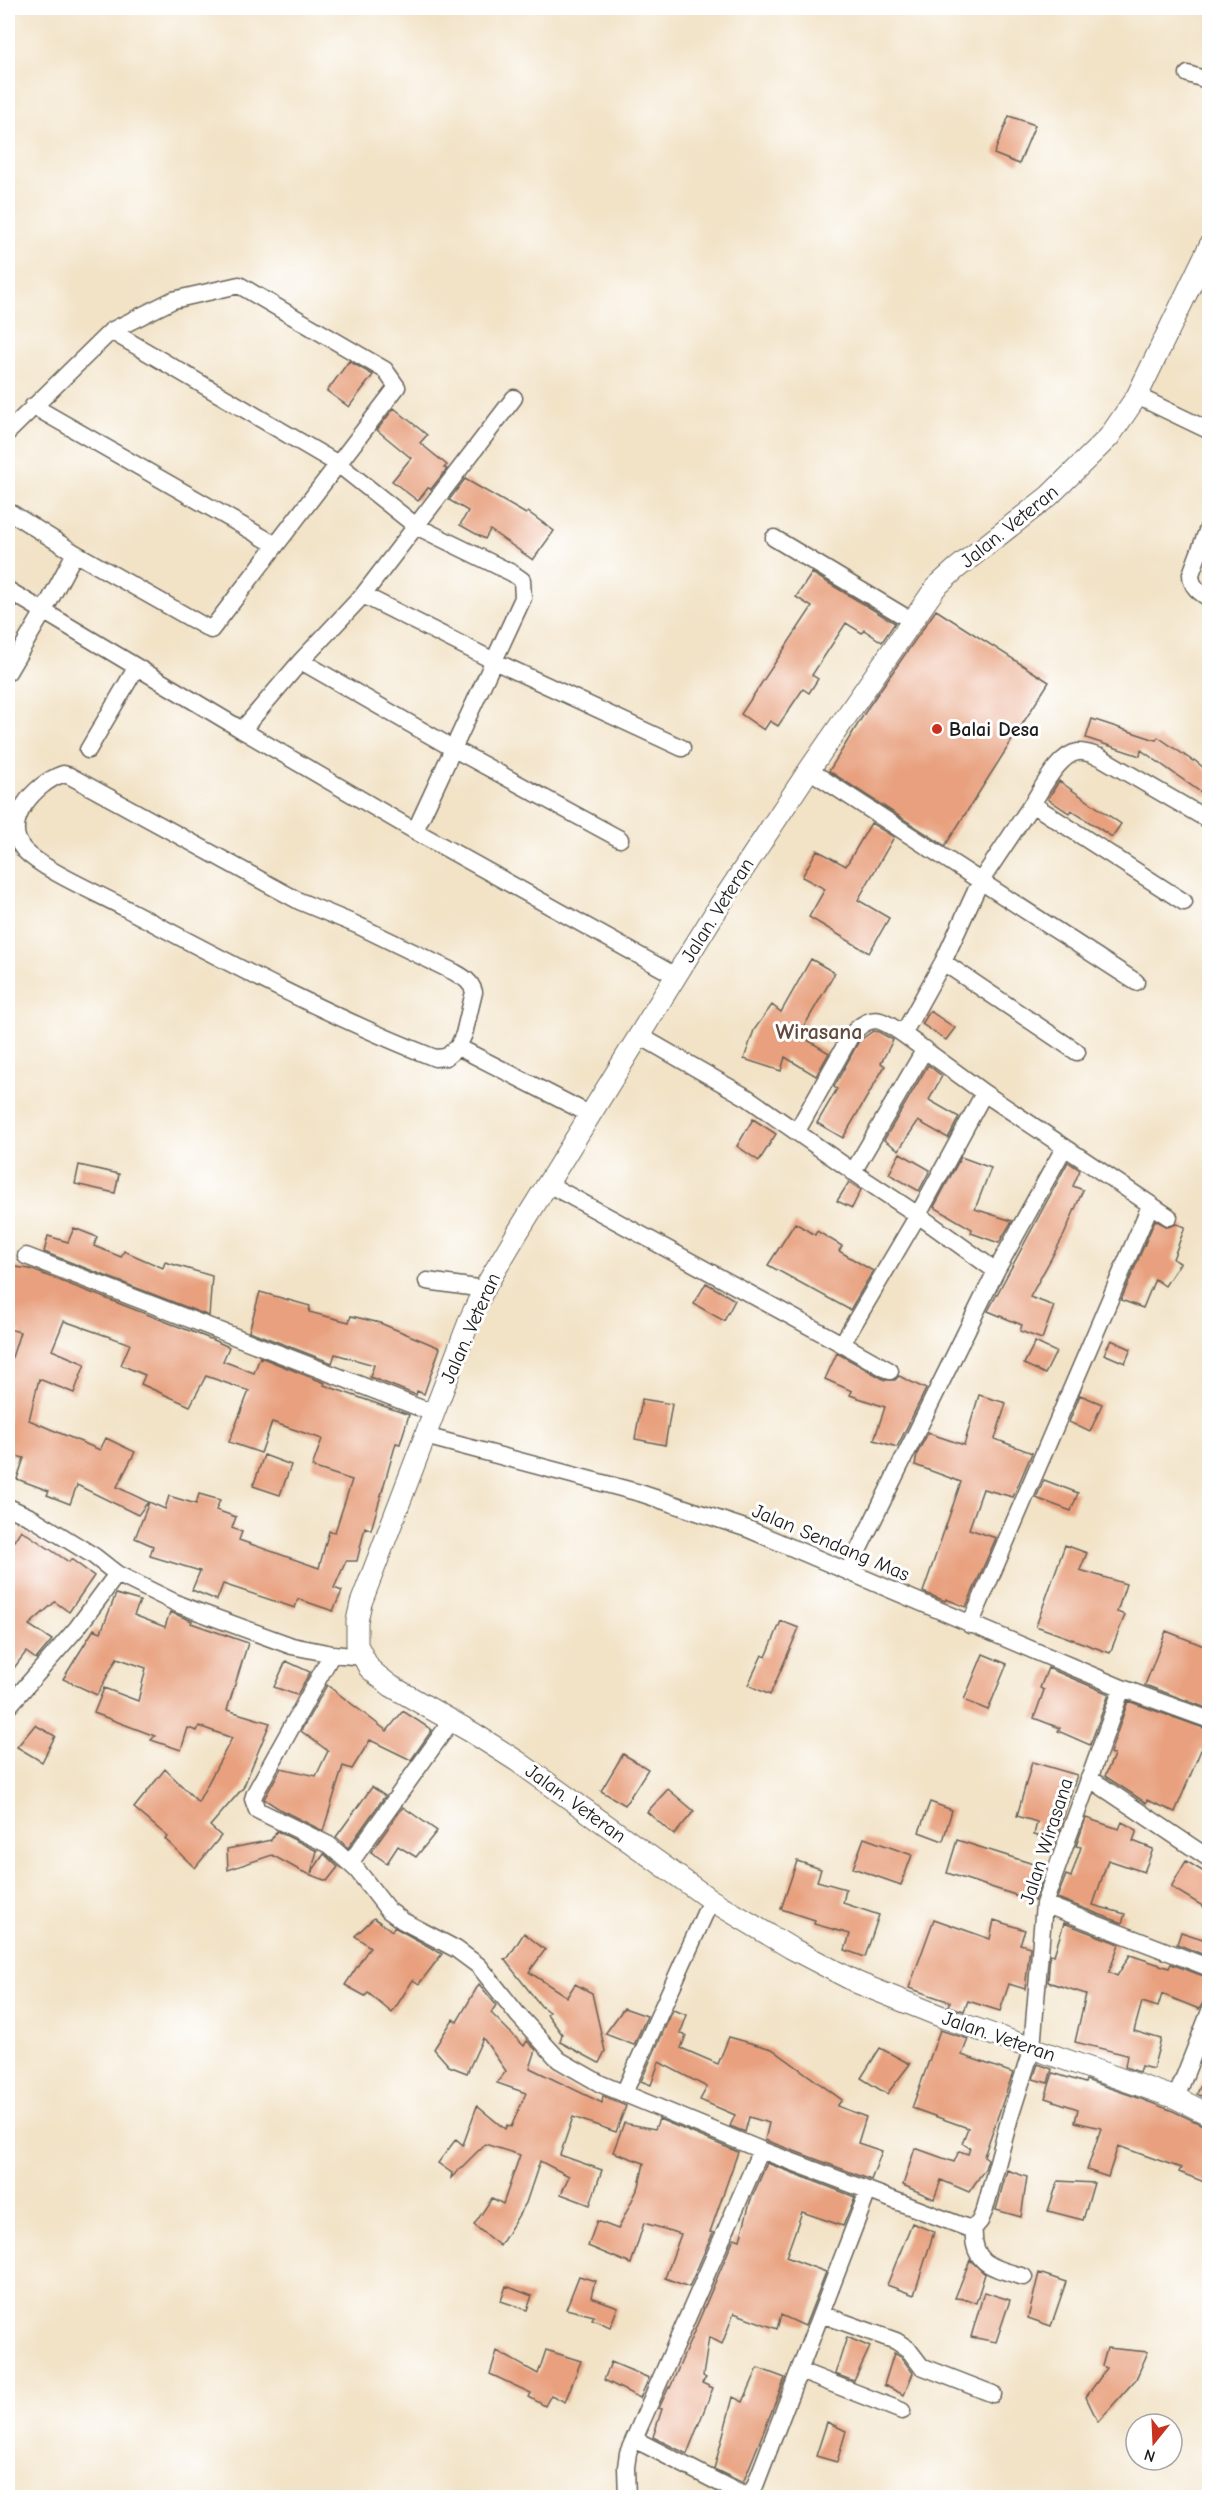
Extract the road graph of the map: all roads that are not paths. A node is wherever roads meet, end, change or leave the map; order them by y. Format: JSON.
{"nodes":[{"id":1,"x":1188,"y":74,"type":"dead end"},
{"id":2,"x":1209,"y":81,"type":"edge"},
{"id":3,"x":1209,"y":244,"type":"edge"},
{"id":4,"x":111,"y":332,"type":"junction"},
{"id":5,"x":1137,"y":396,"type":"junction"},
{"id":6,"x":514,"y":398,"type":"dead end"},
{"id":7,"x":33,"y":406,"type":"junction"},
{"id":8,"x":1209,"y":431,"type":"edge"},
{"id":9,"x":8,"y":432,"type":"edge"},
{"id":10,"x":338,"y":464,"type":"junction"},
{"id":11,"x":8,"y":511,"type":"edge"},
{"id":12,"x":1209,"y":523,"type":"edge"},
{"id":13,"x":416,"y":526,"type":"junction"},
{"id":14,"x":774,"y":538,"type":"dead end"},
{"id":15,"x":276,"y":545,"type":"junction"},
{"id":16,"x":75,"y":553,"type":"junction"},
{"id":17,"x":8,"y":590,"type":"edge"},
{"id":18,"x":363,"y":595,"type":"junction"},
{"id":19,"x":1209,"y":599,"type":"edge"},
{"id":20,"x":44,"y":611,"type":"junction"},
{"id":21,"x":912,"y":621,"type":"junction"},
{"id":22,"x":301,"y":661,"type":"junction"},
{"id":23,"x":494,"y":661,"type":"junction"},
{"id":24,"x":136,"y":668,"type":"junction"},
{"id":25,"x":8,"y":672,"type":"edge"},
{"id":26,"x":242,"y":730,"type":"junction"},
{"id":27,"x":682,"y":748,"type":"dead end"},
{"id":28,"x":454,"y":749,"type":"junction"},
{"id":29,"x":88,"y":750,"type":"dead end"},
{"id":30,"x":809,"y":770,"type":"junction"},
{"id":31,"x":1032,"y":804,"type":"junction"},
{"id":32,"x":1205,"y":818,"type":"dead end"},
{"id":33,"x":415,"y":831,"type":"junction"},
{"id":34,"x":620,"y":839,"type":"dead end"},
{"id":35,"x":980,"y":882,"type":"junction"},
{"id":36,"x":1184,"y":902,"type":"dead end"},
{"id":37,"x":943,"y":962,"type":"junction"},
{"id":38,"x":676,"y":976,"type":"junction"},
{"id":39,"x":1136,"y":982,"type":"dead end"},
{"id":40,"x":903,"y":1034,"type":"junction"},
{"id":41,"x":640,"y":1036,"type":"junction"},
{"id":42,"x":458,"y":1047,"type":"junction"},
{"id":43,"x":925,"y":1049,"type":"junction"},
{"id":44,"x":1077,"y":1052,"type":"dead end"},
{"id":45,"x":984,"y":1093,"type":"junction"},
{"id":46,"x":591,"y":1115,"type":"junction"},
{"id":47,"x":797,"y":1131,"type":"junction"},
{"id":48,"x":1064,"y":1148,"type":"junction"},
{"id":49,"x":853,"y":1172,"type":"junction"},
{"id":50,"x":548,"y":1184,"type":"junction"},
{"id":51,"x":1150,"y":1206,"type":"junction"},
{"id":52,"x":918,"y":1215,"type":"junction"},
{"id":53,"x":1169,"y":1217,"type":"dead end"},
{"id":54,"x":26,"y":1257,"type":"dead end"},
{"id":55,"x":996,"y":1271,"type":"junction"},
{"id":56,"x":428,"y":1281,"type":"dead end"},
{"id":57,"x":484,"y":1289,"type":"junction"},
{"id":58,"x":842,"y":1344,"type":"junction"},
{"id":59,"x":890,"y":1371,"type":"dead end"},
{"id":60,"x":434,"y":1413,"type":"junction"},
{"id":61,"x":425,"y":1436,"type":"junction"},
{"id":62,"x":8,"y":1507,"type":"edge"},
{"id":63,"x":848,"y":1571,"type":"junction"},
{"id":64,"x":117,"y":1574,"type":"junction"},
{"id":65,"x":970,"y":1625,"type":"junction"},
{"id":66,"x":332,"y":1654,"type":"junction"},
{"id":67,"x":363,"y":1657,"type":"junction"},
{"id":68,"x":1122,"y":1688,"type":"junction"},
{"id":69,"x":8,"y":1707,"type":"edge"},
{"id":70,"x":1209,"y":1719,"type":"edge"},
{"id":71,"x":452,"y":1720,"type":"junction"},
{"id":72,"x":1089,"y":1778,"type":"junction"},
{"id":73,"x":1209,"y":1859,"type":"edge"},
{"id":74,"x":350,"y":1863,"type":"junction"},
{"id":75,"x":711,"y":1900,"type":"junction"},
{"id":76,"x":1044,"y":1904,"type":"junction"},
{"id":77,"x":1209,"y":1968,"type":"edge"},
{"id":78,"x":1209,"y":2011,"type":"edge"},
{"id":79,"x":1032,"y":2048,"type":"junction"},
{"id":80,"x":624,"y":2093,"type":"junction"},
{"id":81,"x":1176,"y":2098,"type":"junction"},
{"id":82,"x":1209,"y":2115,"type":"edge"},
{"id":83,"x":762,"y":2150,"type":"junction"},
{"id":84,"x":868,"y":2191,"type":"junction"},
{"id":85,"x":974,"y":2228,"type":"junction"},
{"id":86,"x":1024,"y":2277,"type":"dead end"},
{"id":87,"x":821,"y":2314,"type":"junction"},
{"id":88,"x":800,"y":2371,"type":"junction"},
{"id":89,"x":993,"y":2394,"type":"dead end"},
{"id":90,"x":902,"y":2411,"type":"dead end"},
{"id":91,"x":634,"y":2439,"type":"junction"},
{"id":92,"x":627,"y":2498,"type":"edge"}],
"edges":[{"from":1,"to":2,"type":"street"},
{"from":3,"to":5,"type":"street","name":"Jalan. Veteran"},
{"from":4,"to":7,"type":"street"},
{"from":4,"to":10,"type":"street"},
{"from":4,"to":10,"type":"street"},
{"from":5,"to":8,"type":"street"},
{"from":5,"to":21,"type":"street","name":"Jalan. Veteran"},
{"from":6,"to":13,"type":"street"},
{"from":7,"to":9,"type":"street"},
{"from":7,"to":15,"type":"street"},
{"from":10,"to":13,"type":"street"},
{"from":10,"to":15,"type":"street"},
{"from":11,"to":16,"type":"street"},
{"from":12,"to":19,"type":"street"},
{"from":13,"to":18,"type":"street"},
{"from":13,"to":23,"type":"street"},
{"from":14,"to":21,"type":"street"},
{"from":15,"to":16,"type":"street"},
{"from":16,"to":20,"type":"street"},
{"from":17,"to":20,"type":"street"},
{"from":18,"to":22,"type":"street"},
{"from":18,"to":23,"type":"street"},
{"from":20,"to":24,"type":"street"},
{"from":20,"to":25,"type":"street"},
{"from":21,"to":30,"type":"street","name":"Jalan. Veteran"},
{"from":22,"to":26,"type":"street"},
{"from":22,"to":28,"type":"street"},
{"from":23,"to":27,"type":"street"},
{"from":23,"to":28,"type":"street"},
{"from":24,"to":26,"type":"street"},
{"from":24,"to":29,"type":"street"},
{"from":26,"to":33,"type":"street"},
{"from":28,"to":33,"type":"street"},
{"from":28,"to":34,"type":"street"},
{"from":30,"to":35,"type":"street"},
{"from":30,"to":38,"type":"street","name":"Jalan. Veteran"},
{"from":31,"to":32,"type":"street"},
{"from":31,"to":35,"type":"street"},
{"from":31,"to":36,"type":"street"},
{"from":33,"to":38,"type":"street"},
{"from":35,"to":37,"type":"street"},
{"from":35,"to":39,"type":"street"},
{"from":37,"to":40,"type":"street"},
{"from":37,"to":44,"type":"street"},
{"from":38,"to":41,"type":"street","name":"Jalan. Veteran"},
{"from":40,"to":43,"type":"street"},
{"from":40,"to":47,"type":"street"},
{"from":41,"to":46,"type":"street","name":"Jalan. Veteran"},
{"from":41,"to":47,"type":"street"},
{"from":42,"to":42,"type":"street"},
{"from":42,"to":46,"type":"street"},
{"from":43,"to":45,"type":"street"},
{"from":43,"to":49,"type":"street"},
{"from":45,"to":48,"type":"street"},
{"from":45,"to":52,"type":"street"},
{"from":46,"to":50,"type":"street","name":"Jalan. Veteran"},
{"from":47,"to":49,"type":"street"},
{"from":48,"to":51,"type":"street"},
{"from":48,"to":55,"type":"street"},
{"from":49,"to":52,"type":"street"},
{"from":50,"to":57,"type":"street","name":"Jalan. Veteran"},
{"from":50,"to":58,"type":"street"},
{"from":51,"to":53,"type":"street"},
{"from":51,"to":65,"type":"street"},
{"from":52,"to":55,"type":"street"},
{"from":52,"to":58,"type":"street"},
{"from":54,"to":60,"type":"street"},
{"from":55,"to":63,"type":"street"},
{"from":56,"to":57,"type":"street"},
{"from":57,"to":60,"type":"street","name":"Jalan. Veteran"},
{"from":58,"to":59,"type":"street"},
{"from":60,"to":61,"type":"street","name":"Jalan. Veteran"},
{"from":61,"to":63,"type":"street","name":"Jalan Sendang Mas"},
{"from":61,"to":67,"type":"street","name":"Jalan. Veteran"},
{"from":62,"to":64,"type":"street"},
{"from":63,"to":65,"type":"street","name":"Jalan Sendang Mas"},
{"from":64,"to":66,"type":"street"},
{"from":64,"to":69,"type":"street"},
{"from":65,"to":68,"type":"street","name":"Jalan Sendang Mas"},
{"from":66,"to":67,"type":"street"},
{"from":66,"to":74,"type":"street"},
{"from":67,"to":71,"type":"street","name":"Jalan. Veteran"},
{"from":68,"to":70,"type":"street","name":"Jalan Sendang Mas"},
{"from":68,"to":72,"type":"street","name":"Jalan Wirasana"},
{"from":71,"to":74,"type":"street"},
{"from":71,"to":75,"type":"street","name":"Jalan. Veteran"},
{"from":72,"to":73,"type":"street"},
{"from":72,"to":76,"type":"street","name":"Jalan Wirasana"},
{"from":74,"to":80,"type":"street"},
{"from":75,"to":79,"type":"street","name":"Jalan. Veteran"},
{"from":75,"to":80,"type":"street"},
{"from":76,"to":77,"type":"street"},
{"from":76,"to":79,"type":"street","name":"Jalan Wirasana"},
{"from":78,"to":81,"type":"street"},
{"from":79,"to":81,"type":"street","name":"Jalan. Veteran"},
{"from":79,"to":85,"type":"street","name":"Jalan Wirasana"},
{"from":80,"to":83,"type":"street"},
{"from":81,"to":82,"type":"street","name":"Jalan. Veteran"},
{"from":83,"to":84,"type":"street"},
{"from":83,"to":91,"type":"street"},
{"from":84,"to":85,"type":"street"},
{"from":84,"to":87,"type":"street"},
{"from":85,"to":86,"type":"street"},
{"from":87,"to":88,"type":"street"},
{"from":87,"to":89,"type":"street"},
{"from":88,"to":90,"type":"street"},
{"from":88,"to":91,"type":"street"},
{"from":91,"to":92,"type":"street"}]}
